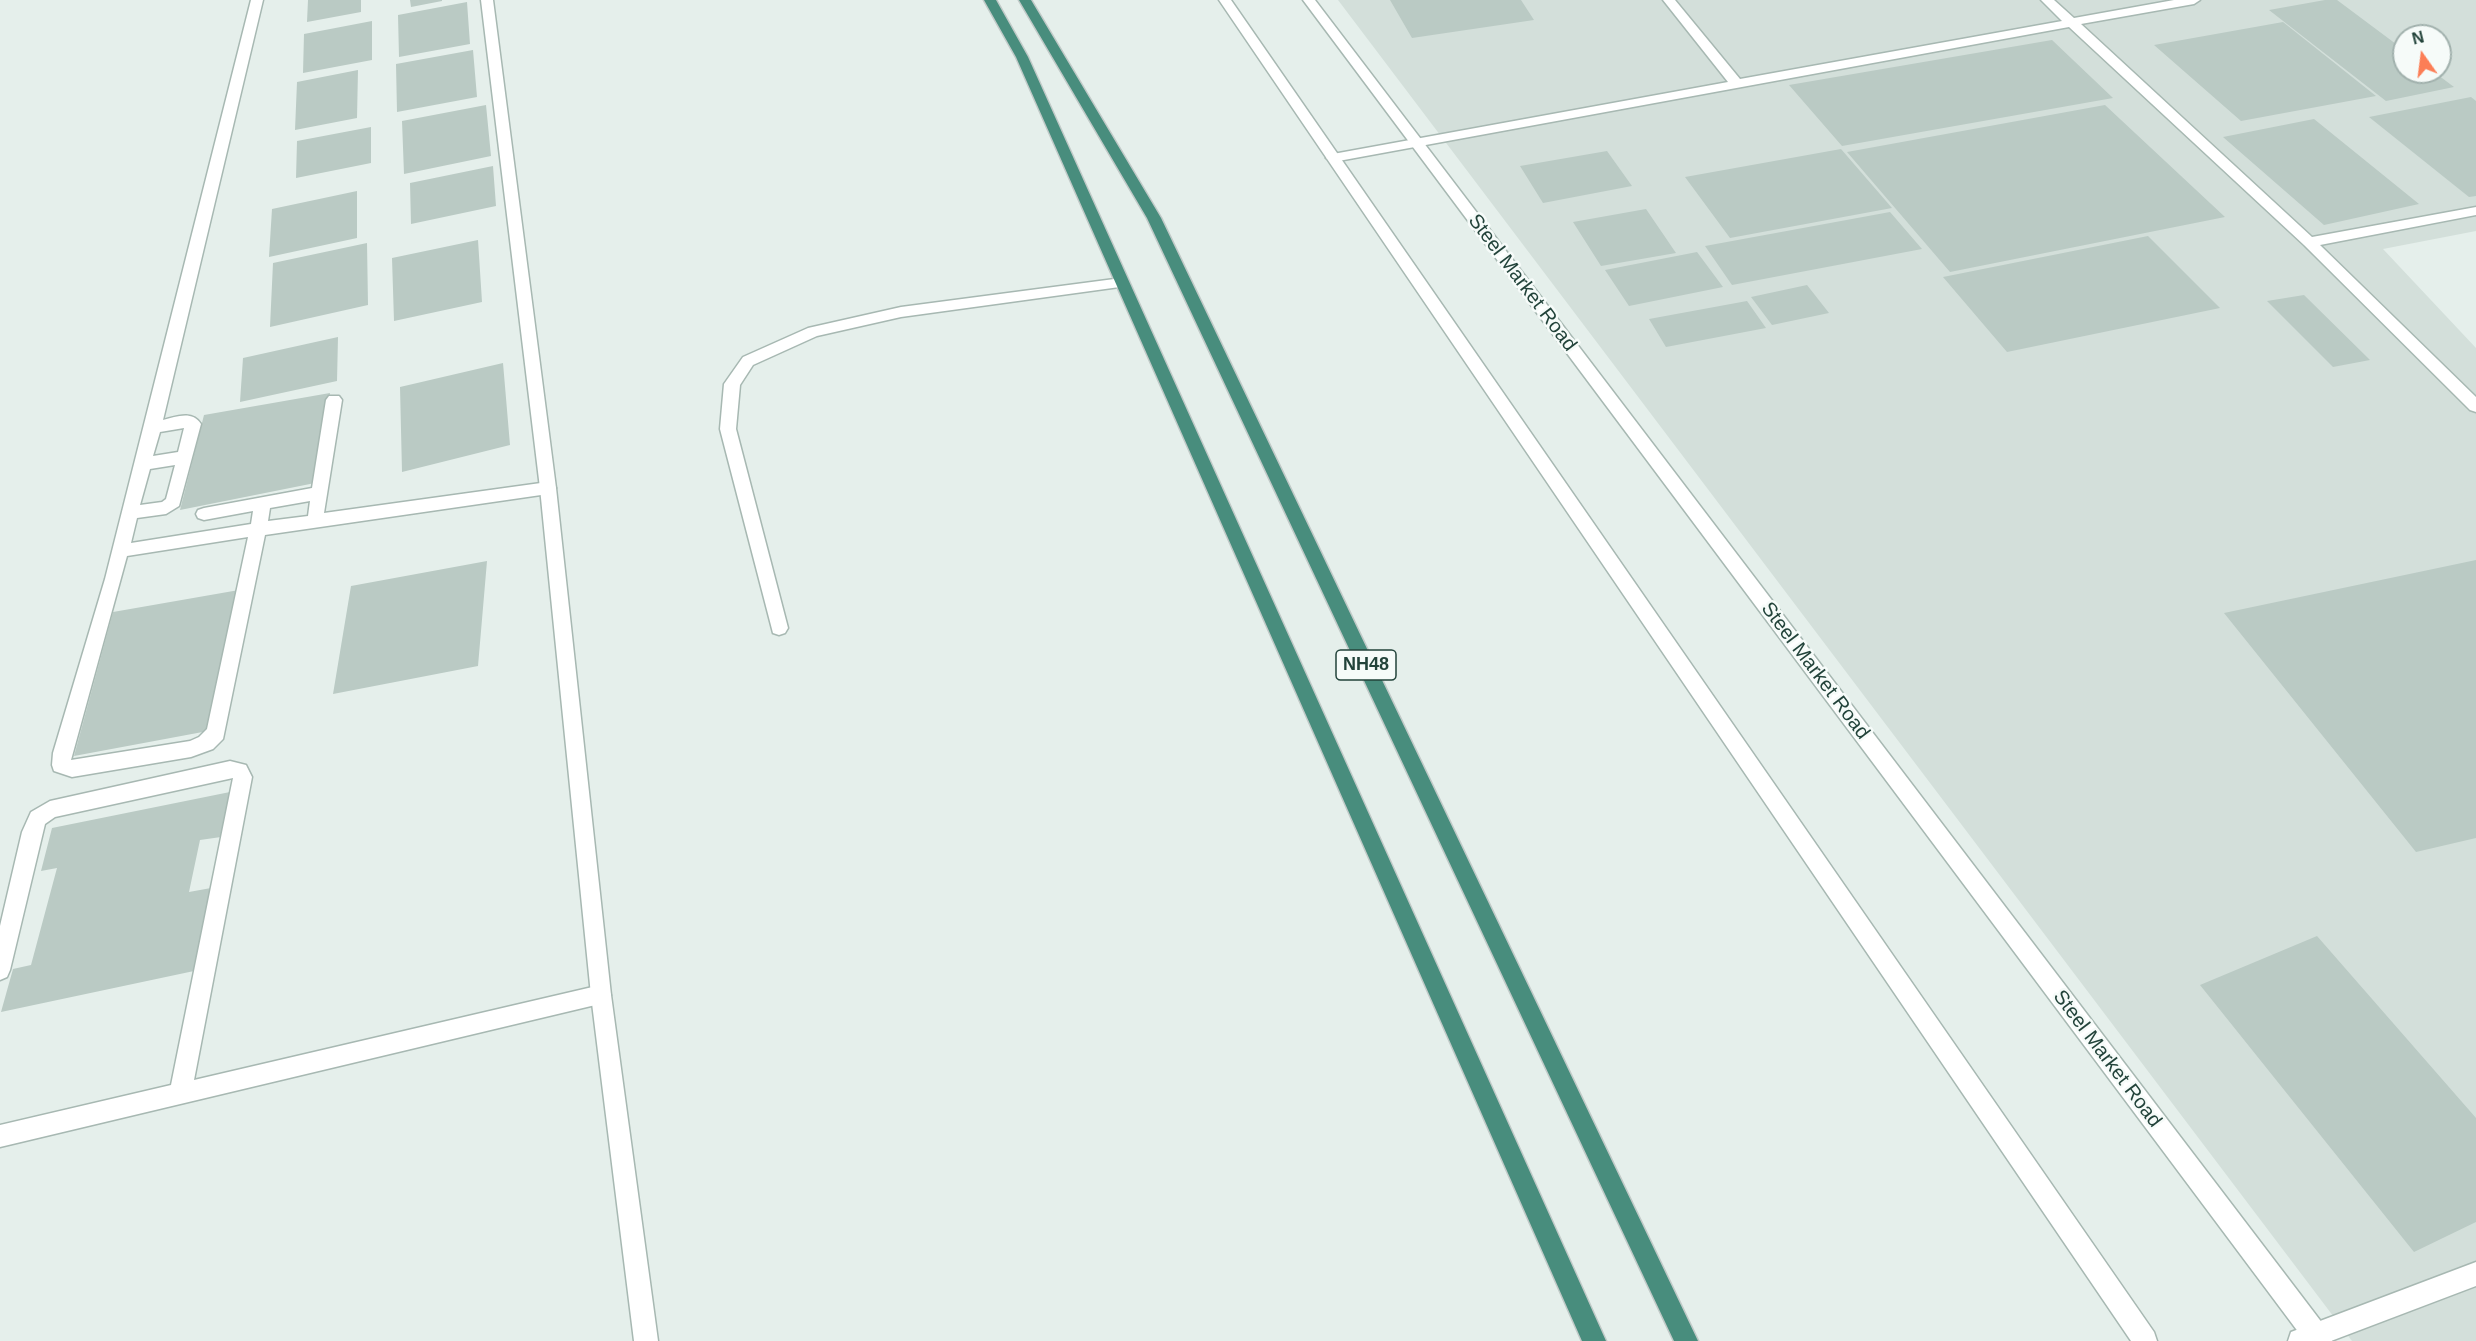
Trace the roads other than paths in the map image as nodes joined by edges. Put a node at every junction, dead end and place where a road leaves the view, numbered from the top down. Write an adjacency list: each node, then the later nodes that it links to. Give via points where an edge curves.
1 (257, 0): 19 (street)
2 (487, 0): 22 (street)
3 (990, 0): 16 (highway, via 1022,57)
4 (1025, 0): 41 (highway, NH48, via 1154,218)
5 (1225, 0): 13 (street)
6 (1309, 0): 12 (street, Steel Market Road)
7 (1669, 0): 11 (street)
8 (2047, 0): 10 (street)
9 (2194, 0): 10 (street)
10 (2073, 22): 11 (street); 15 (street)
11 (1736, 83): 12 (street)
12 (1416, 141): 13 (street); 38 (street, Steel Market Road)
13 (1333, 158): 42 (street)
14 (2476, 211): 15 (street)
15 (2309, 242): 18 (street)
16 (1122, 283): 32 (street, via 901,312 813,332 748,361 732,384 728,429); 40 (highway)
17 (334, 400): 23 (street)
18 (2476, 406)
19 (153, 427): 20 (street, via 189,421 194,424); 21 (street)
20 (184, 457): 21 (street); 26 (street, via 173,502 166,508)
21 (142, 464): 26 (street)
22 (548, 488): 28 (street); 34 (street)
23 (319, 493): 24 (street); 28 (street)
24 (263, 504): 25 (street); 29 (street)
25 (233, 509): 27 (street); 30 (street)
26 (130, 513): 31 (street)
27 (204, 514)
28 (315, 521): 29 (street)
29 (260, 529): 30 (street); 31 (street, via 216,733 206,743 191,748 72,768 61,765 62,753)
30 (227, 535): 31 (street)
31 (120, 551)
32 (779, 628)
33 (0, 970): 35 (street, via 38,818 50,810 230,769 239,771 243,777)
34 (601, 995): 35 (street); 39 (street)
35 (180, 1094): 36 (street)
36 (0, 1136)
37 (2476, 1274): 38 (street)
38 (2312, 1339)
39 (646, 1341)
40 (1594, 1341)
41 (1686, 1341)
42 (2145, 1341)

